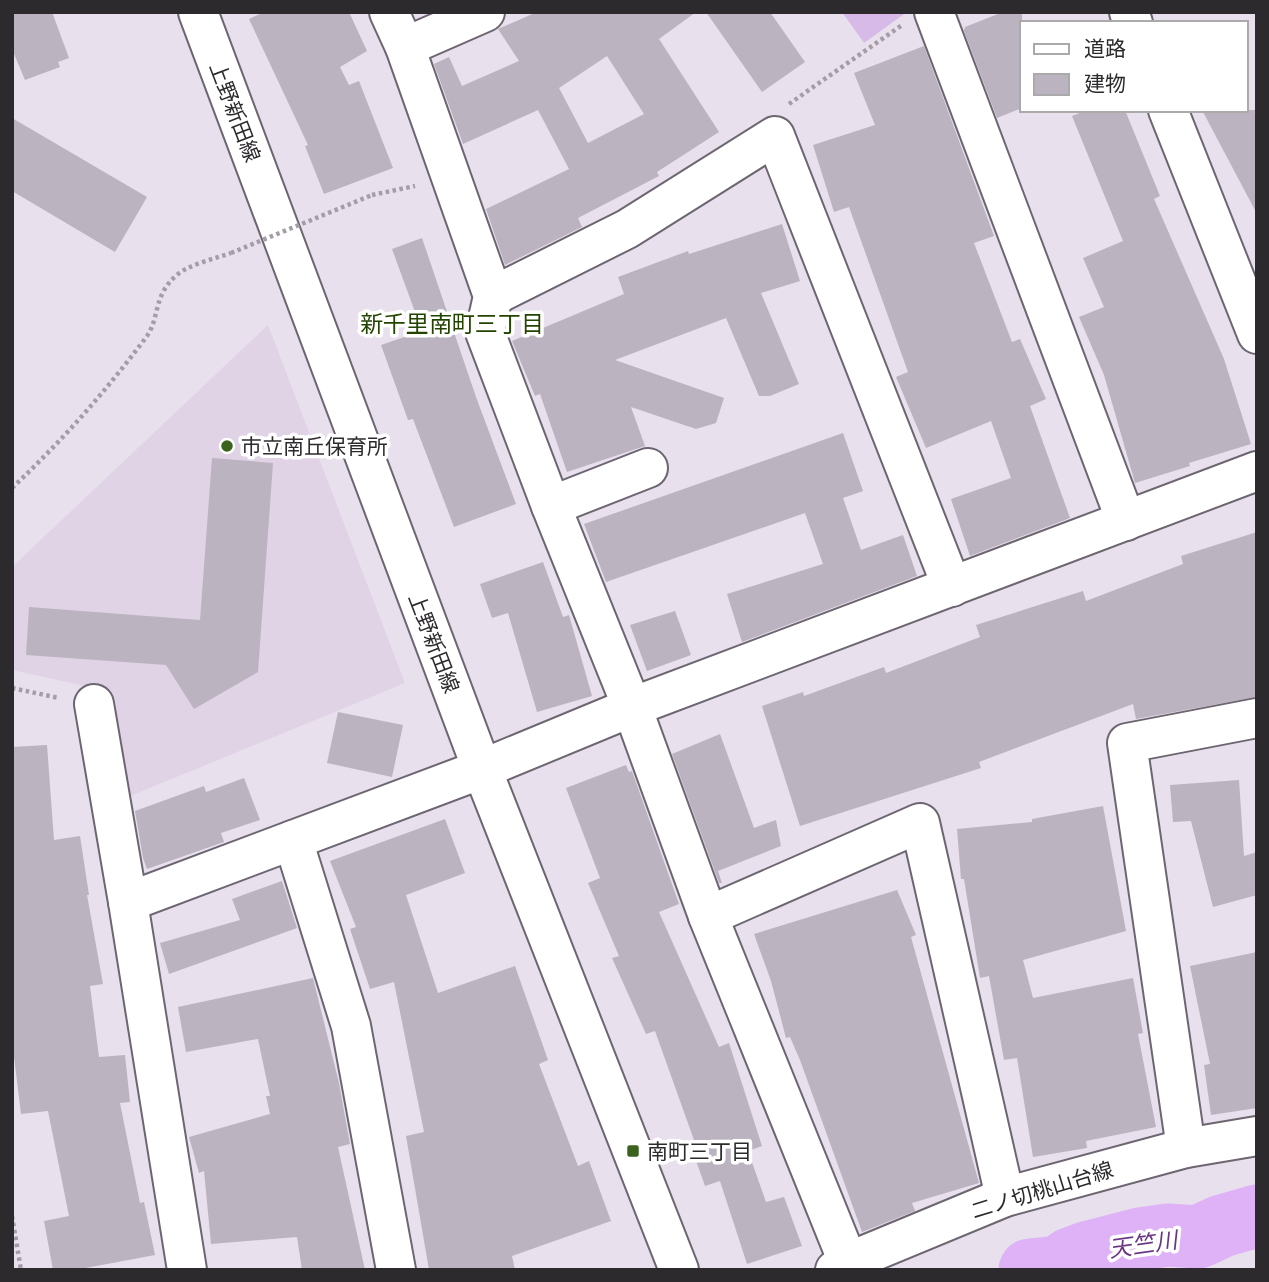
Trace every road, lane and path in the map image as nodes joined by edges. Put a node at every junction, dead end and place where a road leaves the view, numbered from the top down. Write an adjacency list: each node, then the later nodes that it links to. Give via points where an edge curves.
1 (198, 12): 21 (street, 上野新田線)
2 (389, 12): 5 (street)
3 (485, 12): 5 (street)
4 (919, 18): 7 (path, via 785,107); 15 (street)
5 (405, 47): 9 (street)
6 (1169, 112): 10 (street)
7 (775, 136): 9 (street, via 627,229); 16 (street)
8 (372, 195): 13 (path, bridge, via 178,273 160,295 149,333 38,464)
9 (493, 296): 14 (street, via 485,332)
10 (1257, 334)
11 (648, 468): 14 (street)
12 (1257, 471): 15 (street)
13 (12, 488)
14 (551, 506): 19 (street)
15 (1126, 521): 16 (street)
16 (952, 587): 19 (street)
17 (12, 688): 18 (path)
18 (94, 704): 23 (street)
19 (632, 707): 21 (street); 24 (street)
20 (1257, 718): 26 (street, via 1127,743)
21 (482, 769): 22 (street); 33 (street, 上野新田線)
22 (293, 840): 23 (street); 32 (street, via 351,1026)
23 (128, 902): 31 (street)
24 (708, 916): 27 (street, via 920,823); 29 (street)
25 (1257, 1136): 26 (street, 二ノ切桃山台線)
26 (1186, 1148): 27 (street, 二ノ切桃山台線)
27 (1005, 1198): 29 (street, 二ノ切桃山台線)
28 (12, 1216): 30 (path)
29 (842, 1266)
30 (21, 1270)
31 (187, 1270)
32 (396, 1270)
33 (679, 1270)

